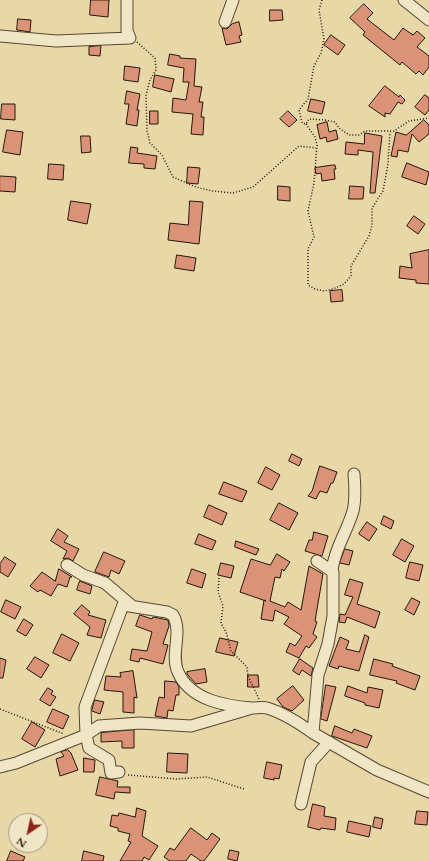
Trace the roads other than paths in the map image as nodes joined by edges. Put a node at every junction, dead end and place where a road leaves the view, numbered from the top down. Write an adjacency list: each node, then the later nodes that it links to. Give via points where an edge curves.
1 (127, 0): 6 (street, via 126,31 130,38 56,41)
2 (233, 0): 5 (street)
3 (404, 0): 4 (street)
4 (429, 20)
5 (225, 22)
6 (0, 36)
7 (354, 474): 10 (street, via 353,510 334,554)
8 (317, 562): 10 (street)
9 (67, 564): 11 (street, via 83,575 105,583)
10 (332, 570): 13 (street, via 332,616 329,638 318,675)
11 (132, 606): 12 (street, via 173,615 177,625 175,657 178,672 191,690 219,703); 14 (street, via 123,605 86,707)
12 (257, 707): 13 (street, via 278,712); 14 (street, via 191,726 140,723 99,726)
13 (313, 733): 15 (street)
14 (86, 735): 16 (street); 17 (street, via 89,748 109,760 111,772)
15 (329, 742): 18 (street, via 377,770); 19 (street, via 311,762)
16 (0, 767)
17 (122, 773)
18 (429, 792)
19 (301, 804)

